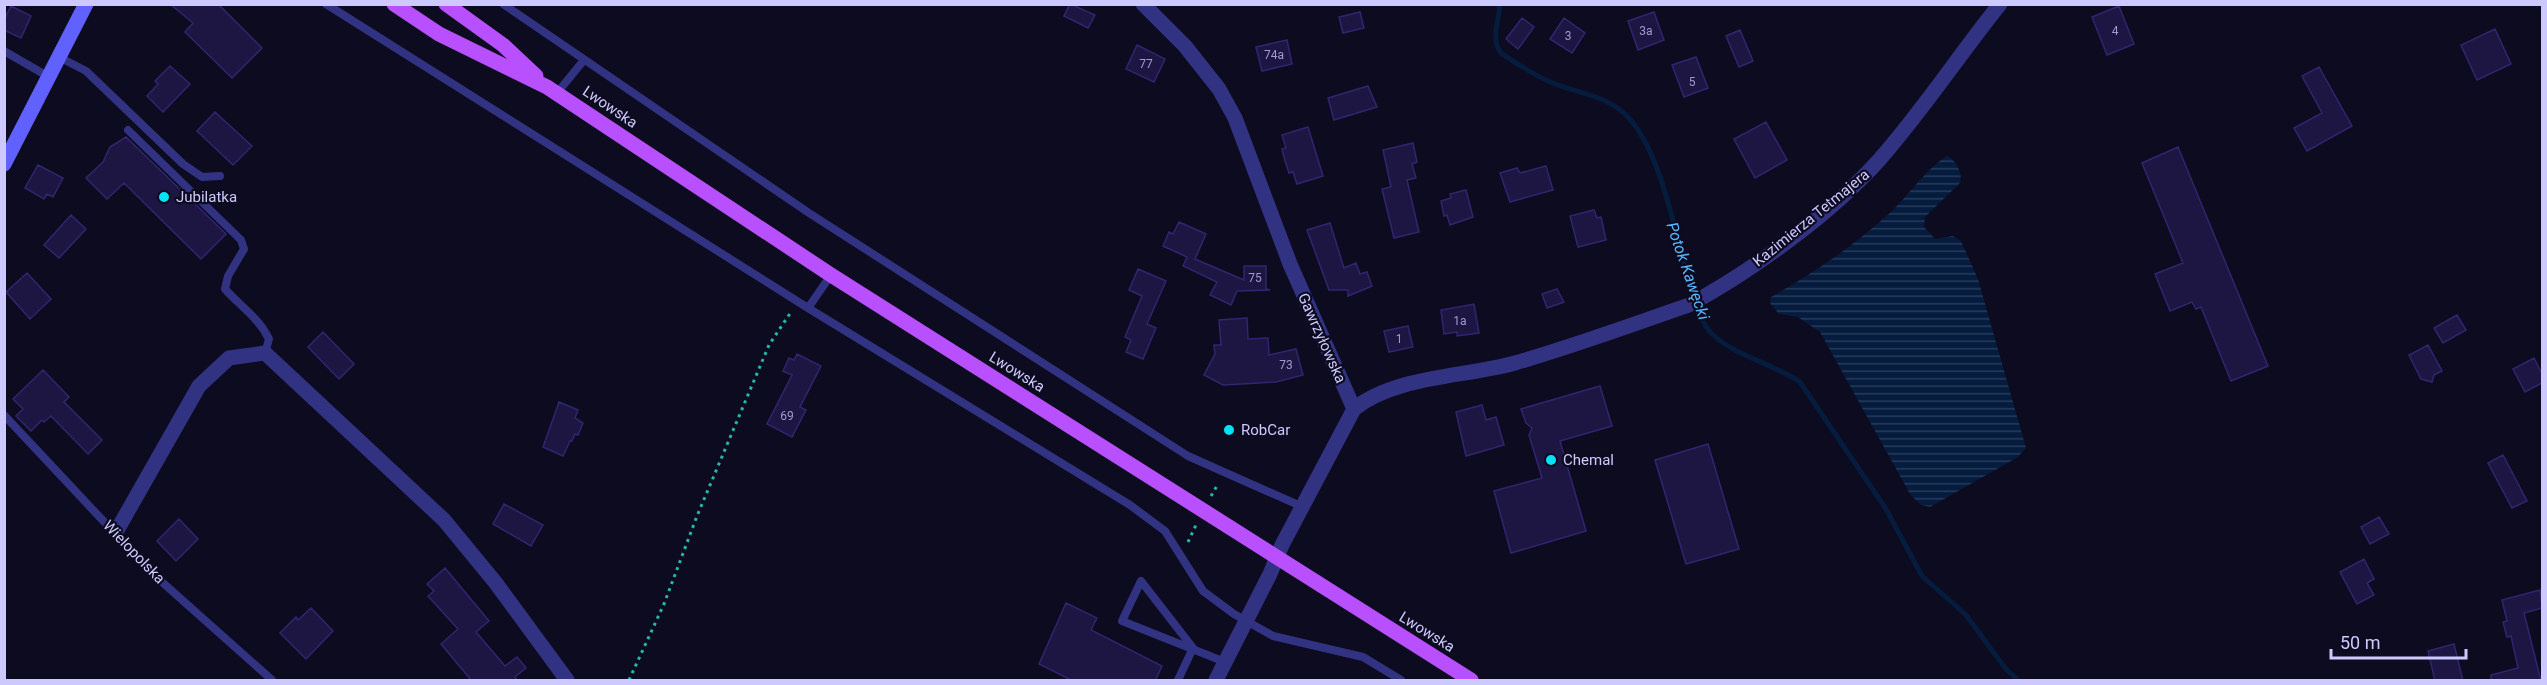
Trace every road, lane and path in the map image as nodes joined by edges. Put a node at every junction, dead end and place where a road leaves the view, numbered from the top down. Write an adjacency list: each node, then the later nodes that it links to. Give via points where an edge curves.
1 (86, 4): 9 (street)
2 (326, 4): 17 (lane)
3 (394, 4): 12 (main road, Lwowska, via 439,34)
4 (446, 4): 12 (main road, Lwowska, via 503,45)
5 (503, 4): 10 (lane)
6 (1143, 4): 20 (street, Gawrzyłowska, via 1185,46 1219,89 1235,118 1290,264)
7 (2000, 4): 20 (street, Kazimierza Tetmajera, via 1878,162 1759,262 1689,305 1515,363 1400,386)
8 (4, 51): 11 (lane)
9 (59, 57): 11 (street); 15 (lane, via 86,70 183,164 202,177)
10 (584, 60): 12 (lane); 22 (lane, via 809,213 1188,456)
11 (49, 77): 14 (street)
12 (552, 90): 16 (main road, Lwowska)
13 (129, 130): 19 (lane, via 241,240 244,249 225,289 261,323 269,339)
14 (4, 165)
15 (220, 176)
16 (831, 275): 18 (lane); 24 (main road, Lwowska)
17 (798, 302): 18 (lane); 30 (path, via 770,345)
18 (808, 308): 25 (lane, via 1150,519 1172,541 1203,591)
19 (265, 353): 23 (street, via 229,358 199,386); 29 (street, via 444,520)
20 (1354, 409): 22 (street)
21 (4, 415): 23 (lane, Wielopolska)
22 (1303, 507): 24 (street)
23 (116, 532): 28 (lane, Wielopolska, via 153,574)
24 (1276, 558): 25 (street); 34 (main road, Lwowska)
25 (1245, 621): 27 (street); 33 (lane, via 1282,639 1362,657)
26 (1193, 648): 26 (lane, via 1122,621 1141,581 1154,598); 27 (lane); 31 (lane)
27 (1225, 662): 32 (street)
28 (272, 681)
29 (567, 681)
30 (629, 681)
31 (1178, 681)
32 (1216, 681)
33 (1401, 681)
34 (1471, 681)

